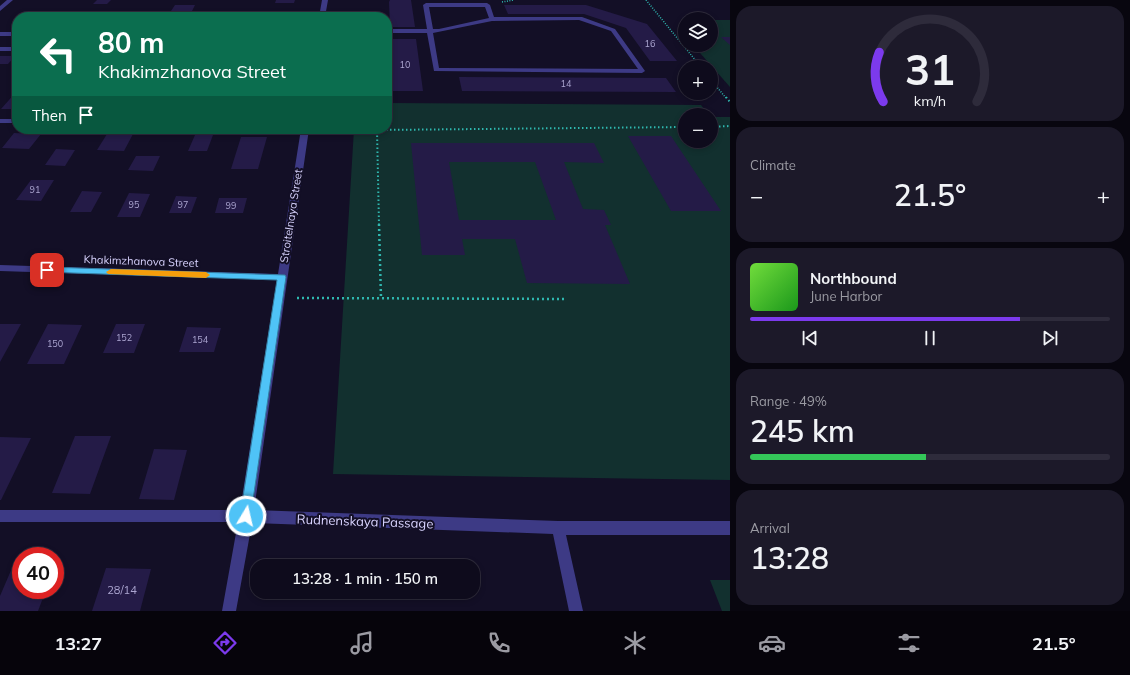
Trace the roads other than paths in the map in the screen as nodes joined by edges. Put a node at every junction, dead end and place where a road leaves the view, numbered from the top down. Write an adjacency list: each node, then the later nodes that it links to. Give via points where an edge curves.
1 (10, 0): 3 (street)
2 (326, 0): 4 (street)
3 (0, 9)
4 (323, 12)
5 (492, 19): 7 (street); 7 (street, via 487,5 426,5); 7 (street, via 580,18 613,30 642,71 436,70)
6 (392, 31): 7 (street)
7 (430, 31)
8 (0, 34): 9 (street)
9 (12, 34)
10 (0, 49): 11 (street)
11 (12, 49)
12 (0, 121): 13 (street)
13 (12, 121)
14 (304, 134): 16 (street, Stroitelnaya Street)
15 (0, 268): 16 (street, Khakimzhanova Street)
16 (282, 277): 18 (street, Stroitelnaya Street)
17 (0, 516): 18 (street, Rudnenskaya Passage)
18 (246, 516): 19 (street, Rudnenskaya Passage); 21 (street, Stroitelnaya Street)
19 (558, 528): 20 (street, Rudnenskaya Passage); 22 (street)
20 (730, 528)
21 (229, 611)
22 (576, 611)

